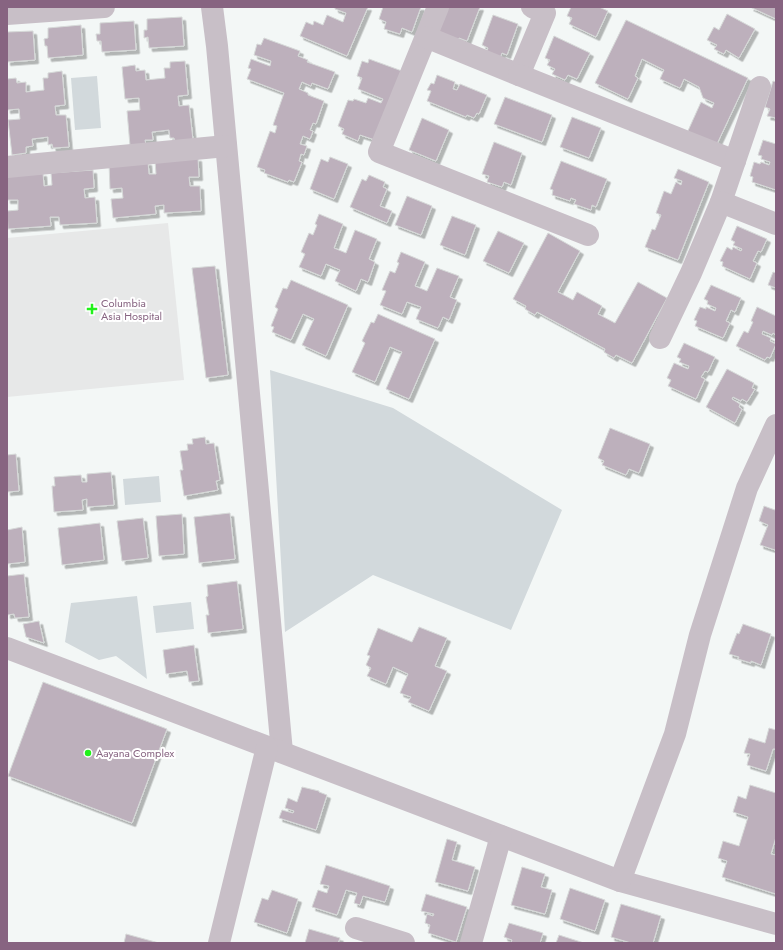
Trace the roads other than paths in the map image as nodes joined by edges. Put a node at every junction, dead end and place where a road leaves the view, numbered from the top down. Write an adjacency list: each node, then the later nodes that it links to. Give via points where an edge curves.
1 (104, 7): 5 (street)
2 (212, 7): 10 (street)
3 (438, 7): 7 (street)
4 (532, 7): 8 (street, via 545,13)
5 (41, 9): 6 (street)
6 (7, 14)
7 (426, 37): 8 (street); 15 (street, via 379,152)
8 (519, 75): 11 (street)
9 (760, 87): 11 (street)
10 (226, 146): 12 (street); 19 (street)
11 (735, 161): 13 (street)
12 (7, 167)
13 (721, 202): 14 (street); 16 (street)
14 (776, 224)
15 (588, 235)
16 (660, 338)
17 (776, 425): 21 (street, via 747,488 700,635 675,734)
18 (7, 648): 19 (street)
19 (274, 750): 20 (street); 24 (street)
20 (501, 836): 21 (street); 26 (street)
21 (620, 881): 22 (street)
22 (776, 924)
23 (356, 928): 25 (street)
24 (219, 943)
25 (404, 943)
26 (471, 943)

